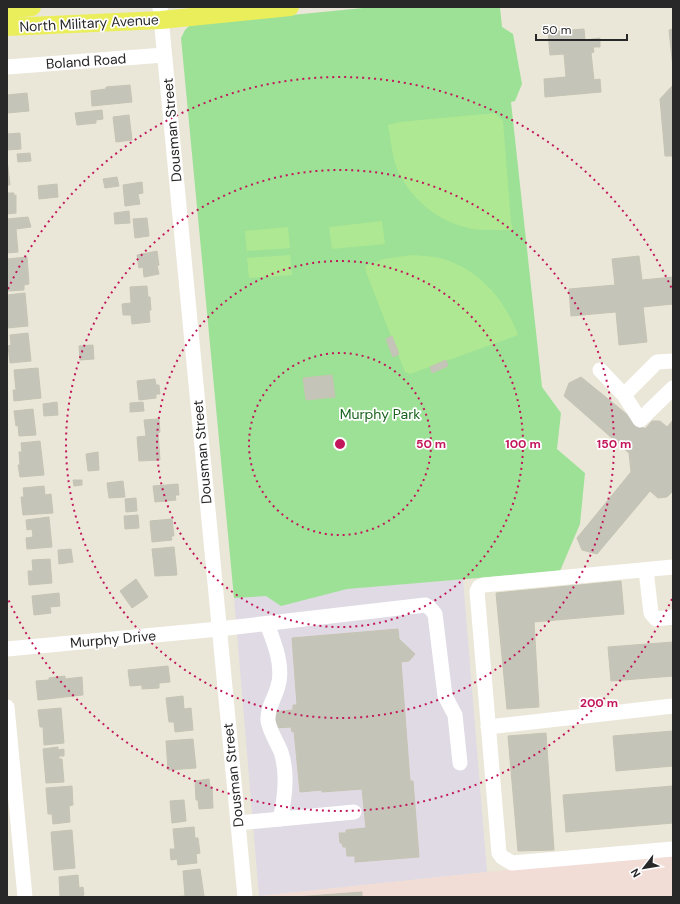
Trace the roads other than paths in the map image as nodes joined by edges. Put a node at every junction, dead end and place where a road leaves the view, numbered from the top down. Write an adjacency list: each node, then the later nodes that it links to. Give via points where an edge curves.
1 (32, 7): 3 (main road, North Military Avenue)
2 (290, 7): 4 (main road, North Military Avenue)
3 (7, 10)
4 (161, 13): 5 (main road, North Military Avenue); 6 (street, Dousman Street)
5 (7, 27)
6 (164, 55): 7 (street, Boland Road); 16 (street, Dousman Street)
7 (7, 67)
8 (673, 361): 11 (street, via 657,362)
9 (600, 370): 11 (street)
10 (673, 388): 11 (street, via 640,420)
11 (624, 395)
12 (673, 567): 13 (street)
13 (646, 570): 14 (street, via 651,613 656,619); 20 (street, via 484,585 479,588 477,600)
14 (673, 617)
15 (267, 624): 16 (street, Murphy Drive); 21 (street, Murphy Drive, via 424,605 430,608 435,614 445,696 455,715); 23 (street, via 276,647 280,676 268,721 283,758 285,789)
16 (219, 629): 17 (street, Murphy Drive); 24 (street, Dousman Street)
17 (7, 649)
18 (7, 706): 26 (street)
19 (673, 706): 20 (street)
20 (488, 727): 25 (street, via 499,852 502,857 512,863)
21 (460, 763)
22 (354, 812): 23 (street)
23 (280, 819): 24 (street)
24 (238, 823): 27 (street, Dousman Street)
25 (673, 849)
26 (25, 897)
27 (245, 897)

